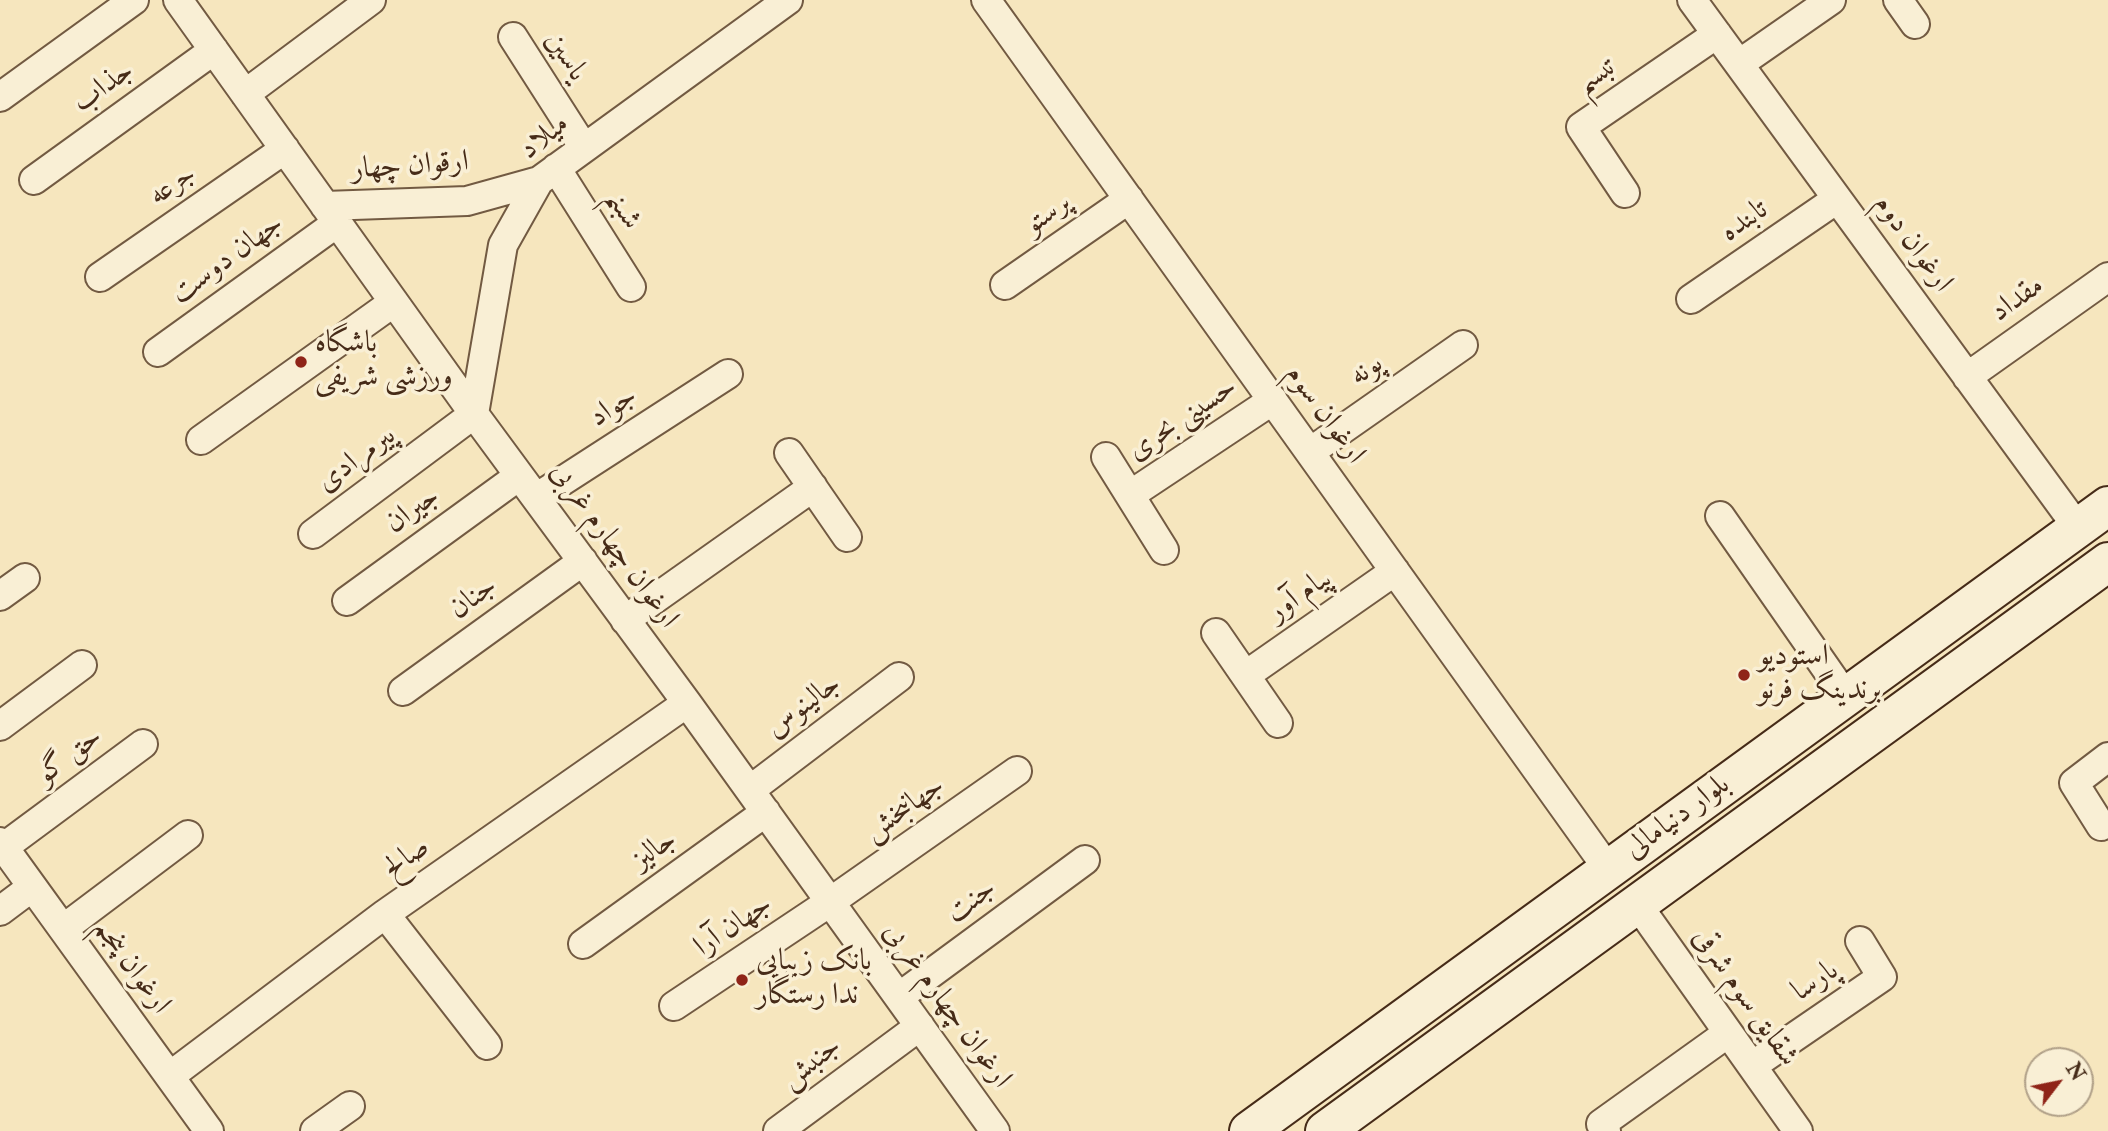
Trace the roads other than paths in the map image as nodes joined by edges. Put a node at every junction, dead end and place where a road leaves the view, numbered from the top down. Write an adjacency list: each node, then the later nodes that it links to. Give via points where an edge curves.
1 (134, 0): 15 (street)
2 (371, 0): 14 (street)
3 (787, 0): 16 (street, میلاد)
4 (986, 0): 21 (street, ارغوان سوم)
5 (1692, 0): 10 (street, ارغوان دوم)
6 (1831, 0): 13 (street)
7 (1898, 0): 9 (street)
8 (184, 2): 12 (street, ارغوان چهارم غربی)
9 (1915, 24)
10 (1717, 34): 13 (street, ارغوان دوم); 20 (street, تبسم, via 1581,127)
11 (513, 37): 16 (street, یاسین)
12 (214, 50): 14 (street, ارغوان چهارم غربی); 19 (street, جذاب)
13 (1739, 64): 22 (street, ارغوان دوم)
14 (245, 93): 17 (street, ارغوان چهارم غربی)
15 (0, 97)
16 (584, 148): 18 (street, میلاد)
17 (285, 149): 23 (street, ارغوان چهارم غربی); 24 (street, جرعه)
18 (548, 175): 23 (street, ارقوان چهار, via 467,201); 27 (street, شبنم); 35 (street, میلاد, via 503,245)
19 (34, 180)
20 (1625, 193)
21 (1129, 199): 26 (street, پرستو); 34 (street, ارغوان سوم)
22 (1837, 199): 28 (street, تابنده); 33 (street, ارغوان دوم)
23 (331, 214): 29 (street, ارغوان چهارم غربی); 31 (street, جهان دوست)
24 (100, 277)
25 (2108, 277): 33 (street, مقداد)
26 (1005, 285)
27 (631, 287)
28 (1691, 299)
29 (394, 302): 35 (street, ارغوان چهارم غربی); 36 (street)
30 (1463, 345): 37 (street, پونه)
31 (158, 352)
32 (728, 374): 43 (street, جواد)
33 (1967, 377): 45 (street, ارغوان دوم)
34 (1273, 400): 37 (street, ارغوان سوم); 42 (street, حسینی بحری)
35 (474, 414): 40 (street, ارغوان چهارم غربی); 46 (street, پیرمرادی)
36 (201, 440)
37 (1310, 452): 51 (street, ارغوان سوم)
38 (789, 453): 41 (street)
39 (1106, 457): 42 (street, حسینی بحری)
40 (519, 475): 43 (street, ارغوان چهارم غربی); 54 (street, جیران)
41 (813, 487): 47 (street); 55 (street)
42 (1130, 495): 48 (street, حسینی بحری)
43 (536, 498): 49 (street, ارغوان چهارم غربی)
44 (1720, 516): 61 (street)
45 (2093, 517): 61 (main road, بلوار دنیامالی)
46 (313, 534)
47 (847, 537)
48 (1164, 550)
49 (583, 561): 55 (street, ارغوان چهارم غربی); 60 (street, جنان)
50 (2106, 568): 76 (main road, بلوار دنیامالی)
51 (1395, 571): 58 (street, پیام آور); 73 (street, ارغوان سوم)
52 (25, 578): 53 (street)
53 (0, 596)
54 (347, 601)
55 (625, 620): 62 (street, ارغوان چهارم غربی)
56 (1216, 633): 58 (street)
57 (82, 665): 64 (street)
58 (1246, 675): 63 (street)
59 (899, 677): 68 (street, جالینوس)
60 (403, 691)
61 (1846, 697): 73 (main road, بلوار دنیامالی)
62 (687, 704): 68 (street, ارغوان چهارم غربی); 78 (street, صالح)
63 (1278, 723)
64 (0, 726)
65 (142, 744): 71 (street, حق گو)
66 (2108, 758): 69 (street, via 2074,783)
67 (1017, 771): 75 (street, جهانبخش)
68 (758, 801): 75 (street, ارغوان چهارم غربی); 81 (street, جالیز)
69 (2101, 826)
70 (188, 835): 79 (street)
71 (2, 844): 74 (street, ارغوان پنجم)
72 (1085, 860): 82 (street, جنت)
73 (1608, 869): 95 (main road, بلوار دنیامالی)
74 (32, 887): 77 (street); 79 (street, ارغوان پنجم)
75 (830, 902): 82 (street, ارغوان چهارم غربی); 83 (street, جهان آرا)
76 (1637, 904): 85 (street, شقایق سوم شرقی); 96 (main road, بلوار دنیامالی)
77 (0, 911)
78 (385, 914): 86 (street); 88 (street, صالح)
79 (63, 929): 88 (street, ارغوان پنجم)
80 (1860, 941): 87 (street, پارسا, via 1882,977)
81 (583, 944)
82 (899, 998): 84 (street, ارغوان چهارم غربی)
83 (674, 1006)
84 (919, 1026): 93 (street, جنبش); 94 (street, ارغوان چهارم غربی)
85 (1728, 1033): 87 (street, شقایق سوم شرقی); 97 (street, via 1601,1124)
86 (487, 1045)
87 (1752, 1066): 90 (street, شقایق سوم شرقی)
88 (170, 1076): 91 (street, ارغوان پنجم)
89 (350, 1106): 92 (street)
90 (1789, 1128)
91 (209, 1131)
92 (315, 1131)
93 (778, 1131)
94 (995, 1131)
95 (1249, 1131)
96 (1325, 1131)
97 (1606, 1131)

